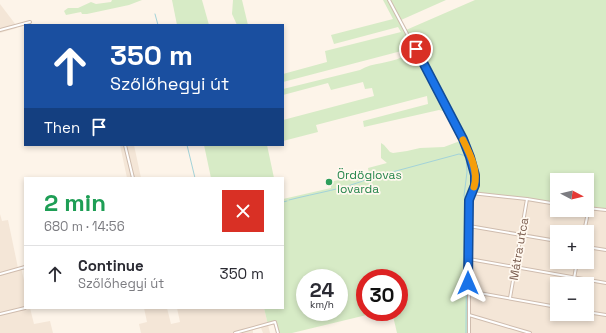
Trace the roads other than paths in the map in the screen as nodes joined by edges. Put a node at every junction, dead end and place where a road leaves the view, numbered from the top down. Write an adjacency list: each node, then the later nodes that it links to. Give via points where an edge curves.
1 (389, 0): 6 (street, via 463,139 475,180)
2 (30, 22): 3 (street)
3 (0, 30)
4 (125, 146): 5 (street)
5 (133, 177)
6 (470, 194): 7 (street); 11 (street)
7 (527, 199): 8 (street); 12 (street, Mátra utca)
8 (550, 203)
9 (594, 209): 10 (street)
10 (606, 210)
11 (469, 226): 12 (street); 16 (street)
12 (522, 234): 13 (street); 18 (street, Mátra utca)
13 (550, 240)
14 (594, 248): 15 (street)
15 (606, 250)
16 (469, 259): 18 (street); 23 (street)
17 (24, 267): 19 (street)
18 (516, 267): 20 (street); 24 (street, Mátra utca)
19 (0, 274)
20 (569, 277)
21 (594, 281): 22 (street)
22 (606, 283)
23 (468, 291): 24 (street); 29 (street)
24 (510, 298): 25 (street)
25 (550, 306)
26 (24, 308): 28 (street)
27 (594, 313): 30 (street)
28 (0, 314)
29 (469, 315): 33 (street); 34 (street)
30 (606, 315)
31 (235, 333): 32 (street, via 275,322)
32 (278, 333)
33 (469, 333)
34 (530, 333)

